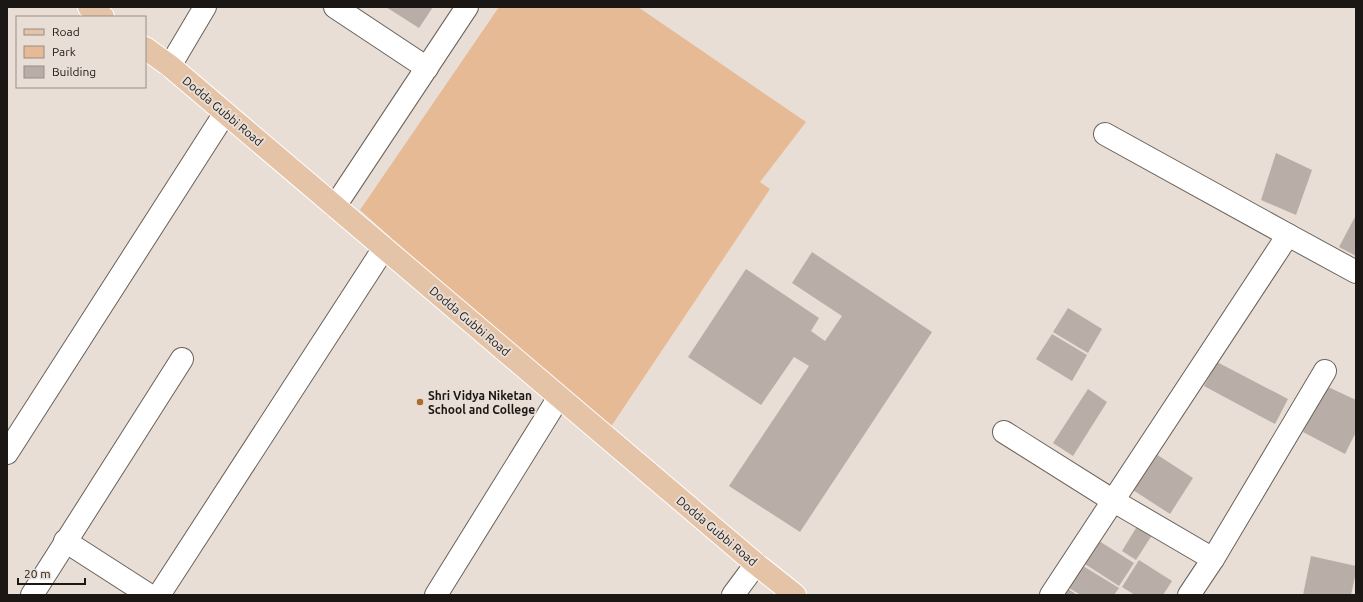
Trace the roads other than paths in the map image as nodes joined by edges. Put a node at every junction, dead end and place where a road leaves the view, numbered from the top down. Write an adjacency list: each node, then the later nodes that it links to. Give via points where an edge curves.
1 (89, 7): 5 (main road)
2 (206, 7): 7 (street)
3 (335, 7): 8 (street)
4 (467, 7): 8 (street)
5 (102, 16)
6 (146, 49): 7 (main road, Dodda Gubbi Road)
7 (170, 66): 9 (main road, Dodda Gubbi Road)
8 (427, 68): 11 (street)
9 (225, 113): 11 (main road, Dodda Gubbi Road); 19 (street)
10 (1105, 134): 12 (street)
11 (335, 206): 13 (main road, Dodda Gubbi Road)
12 (1288, 236): 14 (street); 20 (street)
13 (384, 248): 17 (main road, Dodda Gubbi Road); 26 (street)
14 (1356, 272)
15 (182, 359): 21 (street)
16 (1325, 372): 22 (street)
17 (559, 397): 23 (main road, Dodda Gubbi Road); 27 (street)
18 (1004, 432): 20 (street)
19 (7, 453)
20 (1112, 500): 22 (street); 30 (street)
21 (66, 541): 24 (street); 25 (street)
22 (1213, 559): 31 (street)
23 (756, 564): 28 (street); 29 (main road, Dodda Gubbi Road)
24 (32, 595)
25 (149, 595)
26 (159, 595)
27 (436, 595)
28 (733, 595)
29 (795, 595)
30 (1051, 595)
31 (1189, 595)

